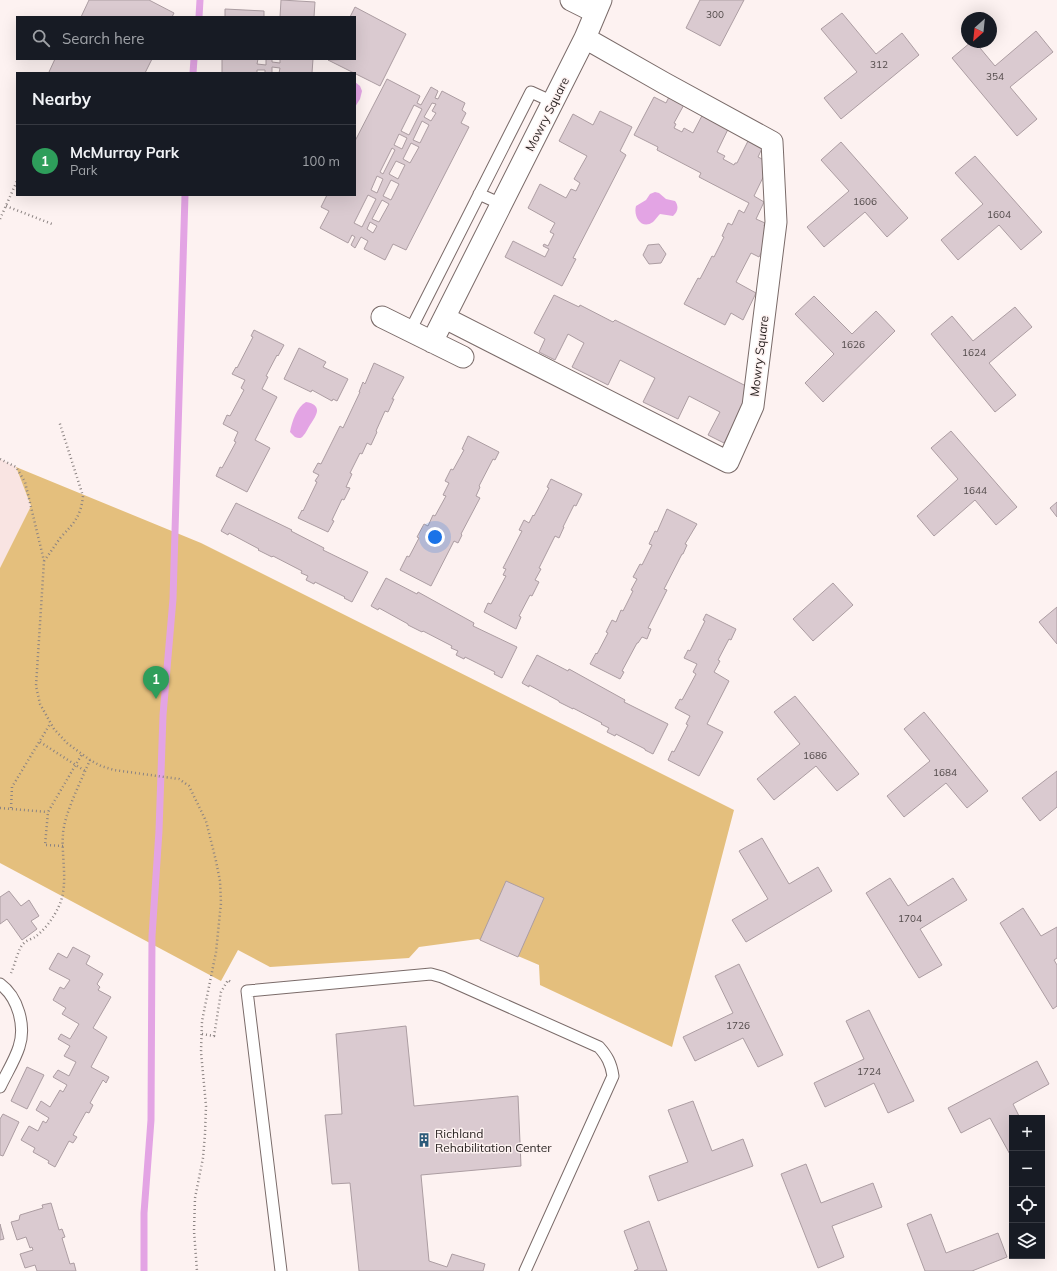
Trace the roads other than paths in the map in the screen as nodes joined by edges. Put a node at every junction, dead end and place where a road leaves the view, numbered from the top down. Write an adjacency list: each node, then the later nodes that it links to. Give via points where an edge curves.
1 (571, 0): 2 (street)
2 (598, 6): 3 (street, Mowry Square)
3 (585, 38): 4 (street, Mowry Square); 8 (street, Mowry Square, via 772,142 776,222 753,406 728,462)
4 (553, 102): 5 (lane, via 531,92); 6 (street, Mowry Square)
5 (479, 194): 6 (lane); 9 (lane)
6 (501, 204): 8 (street, Mowry Square)
7 (382, 317): 9 (street)
8 (444, 318): 10 (street, Mowry Square)
9 (410, 331): 10 (street)
10 (432, 342): 11 (street)
11 (463, 357)
12 (2, 985): 13 (lane, via 19,1010 22,1029 20,1046)
13 (0, 1087)
14 (281, 1271): 15 (lane, via 247,991 431,974 599,1046 611,1064 613,1076)
15 (525, 1271)

